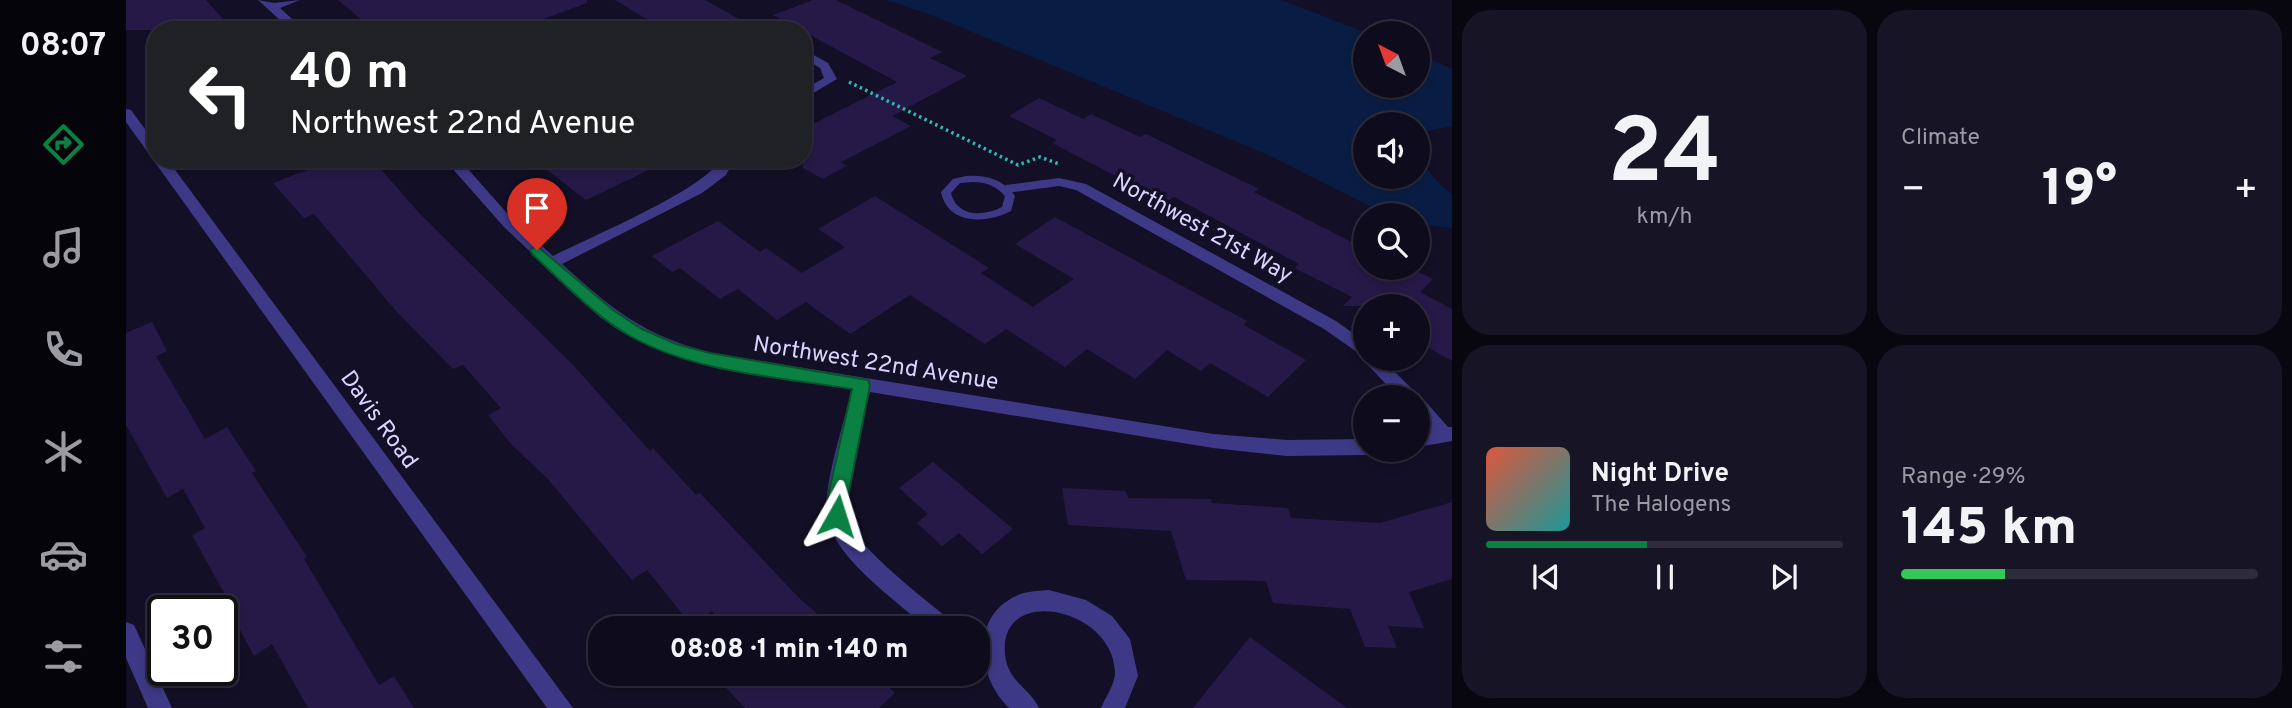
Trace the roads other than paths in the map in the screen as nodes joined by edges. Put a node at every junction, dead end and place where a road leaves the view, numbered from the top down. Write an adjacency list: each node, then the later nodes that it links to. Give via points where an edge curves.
1 (294, 0): 2 (street)
2 (267, 4): 3 (street)
3 (287, 21)
4 (812, 58): 5 (street, via 830,71 831,79)
5 (812, 90)
6 (126, 113): 7 (street)
7 (147, 142)
8 (167, 168): 26 (street, Davis Road)
9 (459, 168): 12 (street, Northwest 22nd Avenue)
10 (723, 168): 12 (street, via 698,190)
11 (1006, 189): 11 (lane, via 988,180 966,179 950,186 946,199 958,211 990,217 1011,203); 13 (street, Northwest 21st Way, via 1059,182 1081,187 1330,325)
12 (551, 263): 15 (street, Northwest 22nd Avenue, via 607,314 671,348)
13 (1353, 343)
14 (1384, 371): 16 (street)
15 (862, 385): 20 (street, Northwest 22nd Avenue, via 1213,441 1287,448); 21 (street, via 837,496 837,516 844,536 858,553)
16 (1397, 385)
17 (1430, 418): 18 (street)
18 (1449, 435): 19 (street)
19 (1430, 438)
20 (1353, 447)
21 (929, 616)
22 (126, 632): 25 (street)
23 (990, 646): 28 (street, via 1009,612 1039,599 1075,604 1107,626 1122,650 1127,677)
24 (990, 660): 27 (street, via 1009,692)
25 (160, 708)
26 (561, 708)
27 (1027, 708)
28 (1114, 708)

